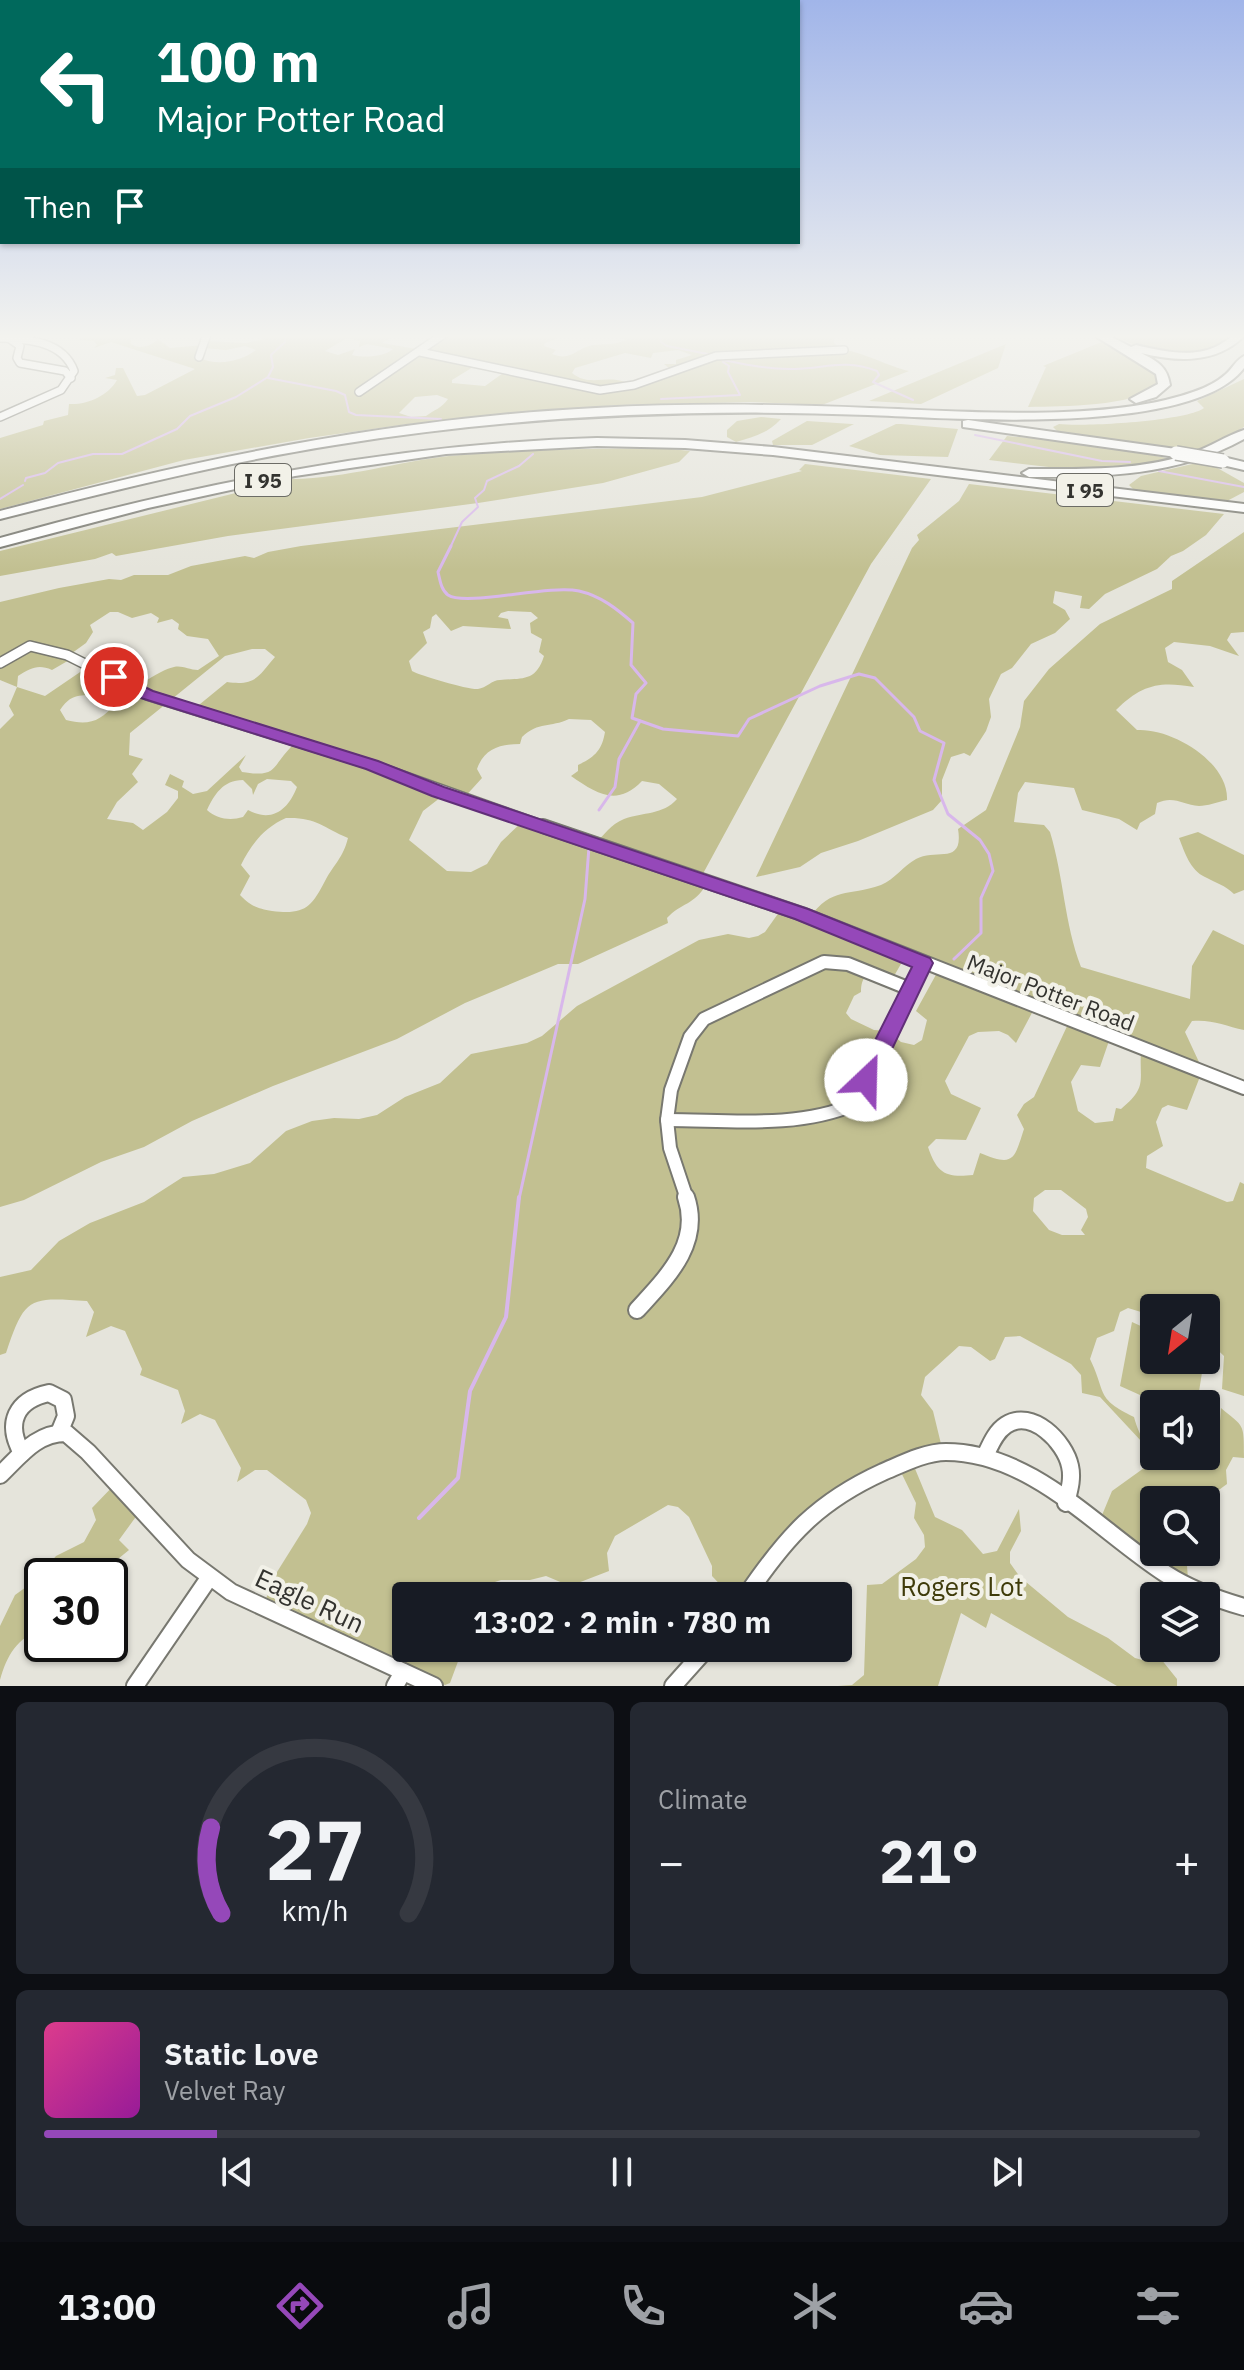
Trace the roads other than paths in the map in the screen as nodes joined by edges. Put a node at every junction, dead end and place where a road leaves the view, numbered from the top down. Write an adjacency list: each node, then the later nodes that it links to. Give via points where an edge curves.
1 (576, 413): 8 (highway)
2 (679, 413): 8 (highway, I 95, bridge)
3 (721, 413): 10 (highway, I 95, bridge, via 854,416 1013,429)
4 (963, 413): 5 (highway)
5 (978, 413): 6 (highway); 7 (highway)
6 (984, 413)
7 (1083, 413)
8 (493, 421): 13 (highway, I 95, via 244,456)
9 (1244, 434): 11 (highway, via 1200,455 1142,467 1038,473)
10 (1244, 466)
11 (925, 470): 12 (highway, I 95); 14 (highway, I 95, via 689,445 497,446 254,482)
12 (1244, 508)
13 (0, 515)
14 (0, 543)
15 (0, 663): 16 (street, Major Potter Road, via 30,646 67,655 147,695 372,765 802,914)
16 (923, 963): 17 (street); 18 (street, Major Potter Road)
17 (910, 989): 19 (street, via 855,1104 846,1110 788,1118); 19 (street, via 848,964 824,962 704,1019 690,1037 671,1090)
18 (1244, 1088)
19 (667, 1120): 20 (street, via 670,1148 691,1210 688,1243 671,1273)
20 (637, 1310)
21 (59, 1433): 22 (street, via 39,1438); 22 (street, via 66,1416 63,1400 49,1393 30,1398 11,1424); 26 (street, Eagle Run, via 88,1452)
22 (22, 1453): 24 (street)
23 (985, 1456): 25 (street); 25 (street, via 1009,1423 1037,1425 1066,1453 1072,1478); 27 (street, via 927,1455 832,1497 788,1535)
24 (0, 1475)
25 (1066, 1503): 28 (street, via 1180,1582)
26 (209, 1578): 30 (street, Eagle Run); 31 (street)
27 (756, 1582)
28 (1244, 1607)
29 (694, 1662): 33 (street)
30 (399, 1679): 32 (street, Eagle Run)
31 (135, 1686)
32 (434, 1686)
33 (673, 1686)

